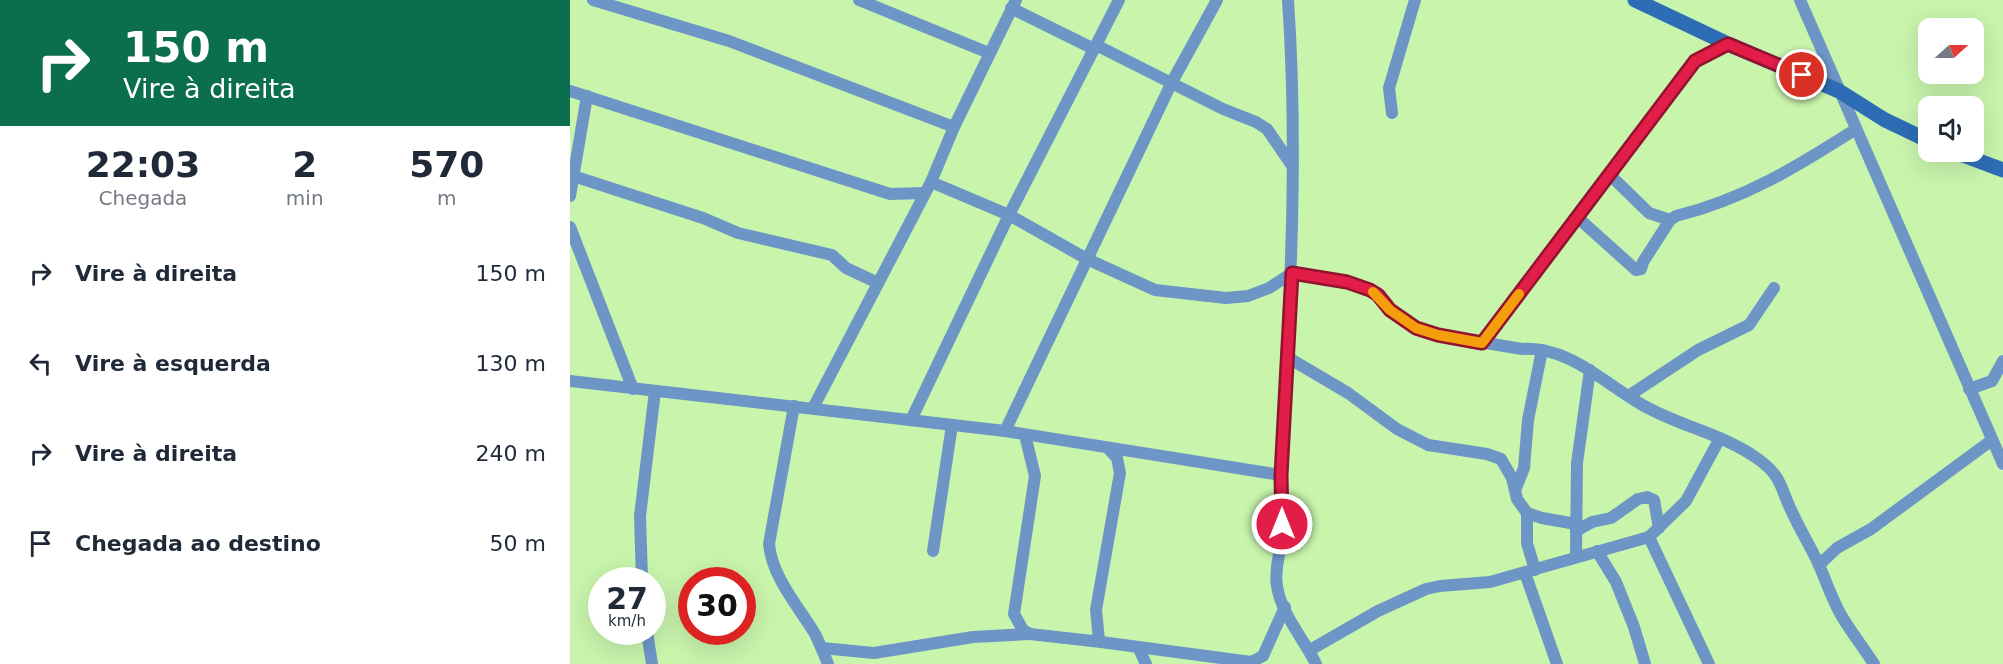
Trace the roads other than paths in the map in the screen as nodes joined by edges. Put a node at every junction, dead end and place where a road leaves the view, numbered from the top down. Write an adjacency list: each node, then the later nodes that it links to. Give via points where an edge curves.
1 (593, 0): 18 (street, via 729,41)
2 (859, 0): 12 (street)
3 (1119, 0): 11 (street)
4 (1217, 0): 13 (street)
5 (1288, 0): 22 (street)
6 (1415, 0): 17 (street, via 1389,88)
7 (1635, 0): 10 (street)
8 (1800, 0): 15 (street)
9 (1013, 4): 11 (street); 12 (street)
10 (1728, 44): 15 (street); 24 (street, via 1695,61)
11 (1095, 47): 13 (street); 29 (street)
12 (990, 53): 18 (street)
13 (1172, 82): 22 (street, via 1267,129); 33 (street)
14 (570, 91): 16 (street)
15 (1839, 91): 19 (street); 20 (street)
16 (587, 96): 25 (street); 27 (street, via 890,194)
17 (1392, 113)
18 (954, 127): 26 (street)
19 (1856, 129): 31 (street, via 1777,178); 45 (street)
20 (1918, 136)
21 (1982, 162): 23 (street)
22 (1294, 168): 34 (street)
23 (2003, 170)
24 (1610, 174): 30 (street); 31 (street, via 1649,213)
25 (572, 176): 28 (street); 35 (street, via 738,233 832,255 846,268)
26 (931, 182): 27 (street); 29 (street)
27 (925, 193): 35 (street)
28 (570, 196)
29 (1009, 215): 33 (street); 50 (street)
30 (1577, 217): 31 (street, via 1636,270 1641,269); 37 (street)
31 (1670, 220)
32 (570, 227): 44 (street)
33 (1087, 259): 34 (street, via 1155,290 1226,298 1248,296); 52 (street)
34 (1292, 273): 37 (street, via 1370,290 1416,328); 39 (street)
35 (878, 283): 49 (street)
36 (1774, 288): 47 (street, via 1749,325 1698,350)
37 (1482, 343): 38 (street)
38 (1542, 350): 41 (street); 59 (street, via 1528,420 1524,468)
39 (1287, 357): 58 (street); 59 (street, via 1428,445 1501,459)
40 (2003, 361): 43 (street)
41 (1590, 370): 47 (street); 61 (street, via 1577,463)
42 (570, 381): 44 (street)
43 (1998, 383): 45 (street)
44 (633, 388): 46 (street)
45 (1970, 389): 55 (street)
46 (655, 391): 48 (street); 68 (street, via 640,516)
47 (1630, 395): 54 (street, via 1662,416)
48 (794, 406): 49 (street); 74 (street, via 770,554)
49 (813, 408): 50 (street)
50 (911, 420): 51 (street)
51 (952, 425): 52 (street); 64 (street)
52 (1005, 431): 53 (street)
53 (1025, 435): 56 (street); 71 (street, via 1035,476 1022,569 1013,603 1014,614)
54 (1720, 438): 62 (street, via 1686,501); 67 (street, via 1760,460 1783,485 1790,508)
55 (1992, 440): 57 (street); 67 (street, via 1871,530 1837,548)
56 (1108, 448): 58 (street); 72 (street, via 1117,458 1120,473 1096,610)
57 (2003, 464)
58 (1281, 475): 70 (street, via 1282,530 1276,568 1277,586)
59 (1516, 488): 60 (street, via 1517,499)
60 (1527, 513): 61 (street); 69 (street)
61 (1576, 527): 62 (street, via 1611,518 1647,497 1654,500); 66 (street)
62 (1659, 528): 63 (street)
63 (1648, 537): 65 (street); 85 (street)
64 (933, 551)
65 (1597, 551): 66 (street); 84 (street, via 1620,590)
66 (1576, 557): 69 (street)
67 (1819, 565): 86 (street, via 1840,614)
68 (642, 567)
69 (1531, 571): 76 (street, via 1490,582 1440,586 1415,593); 83 (street)
70 (1285, 607): 76 (street); 77 (street, via 1258,661)
71 (1030, 634): 72 (street); 74 (street, via 973,637 874,653)
72 (1101, 642): 75 (street)
73 (649, 645): 79 (street)
74 (822, 648): 78 (street)
75 (1139, 649): 77 (street); 80 (street)
76 (1310, 650): 82 (street)
77 (1162, 651): 81 (street)
78 (826, 663)
79 (652, 664)
80 (1146, 664)
81 (1152, 664)
82 (1316, 664)
83 (1557, 664)
84 (1645, 664)
85 (1709, 664)
86 (1874, 664)

